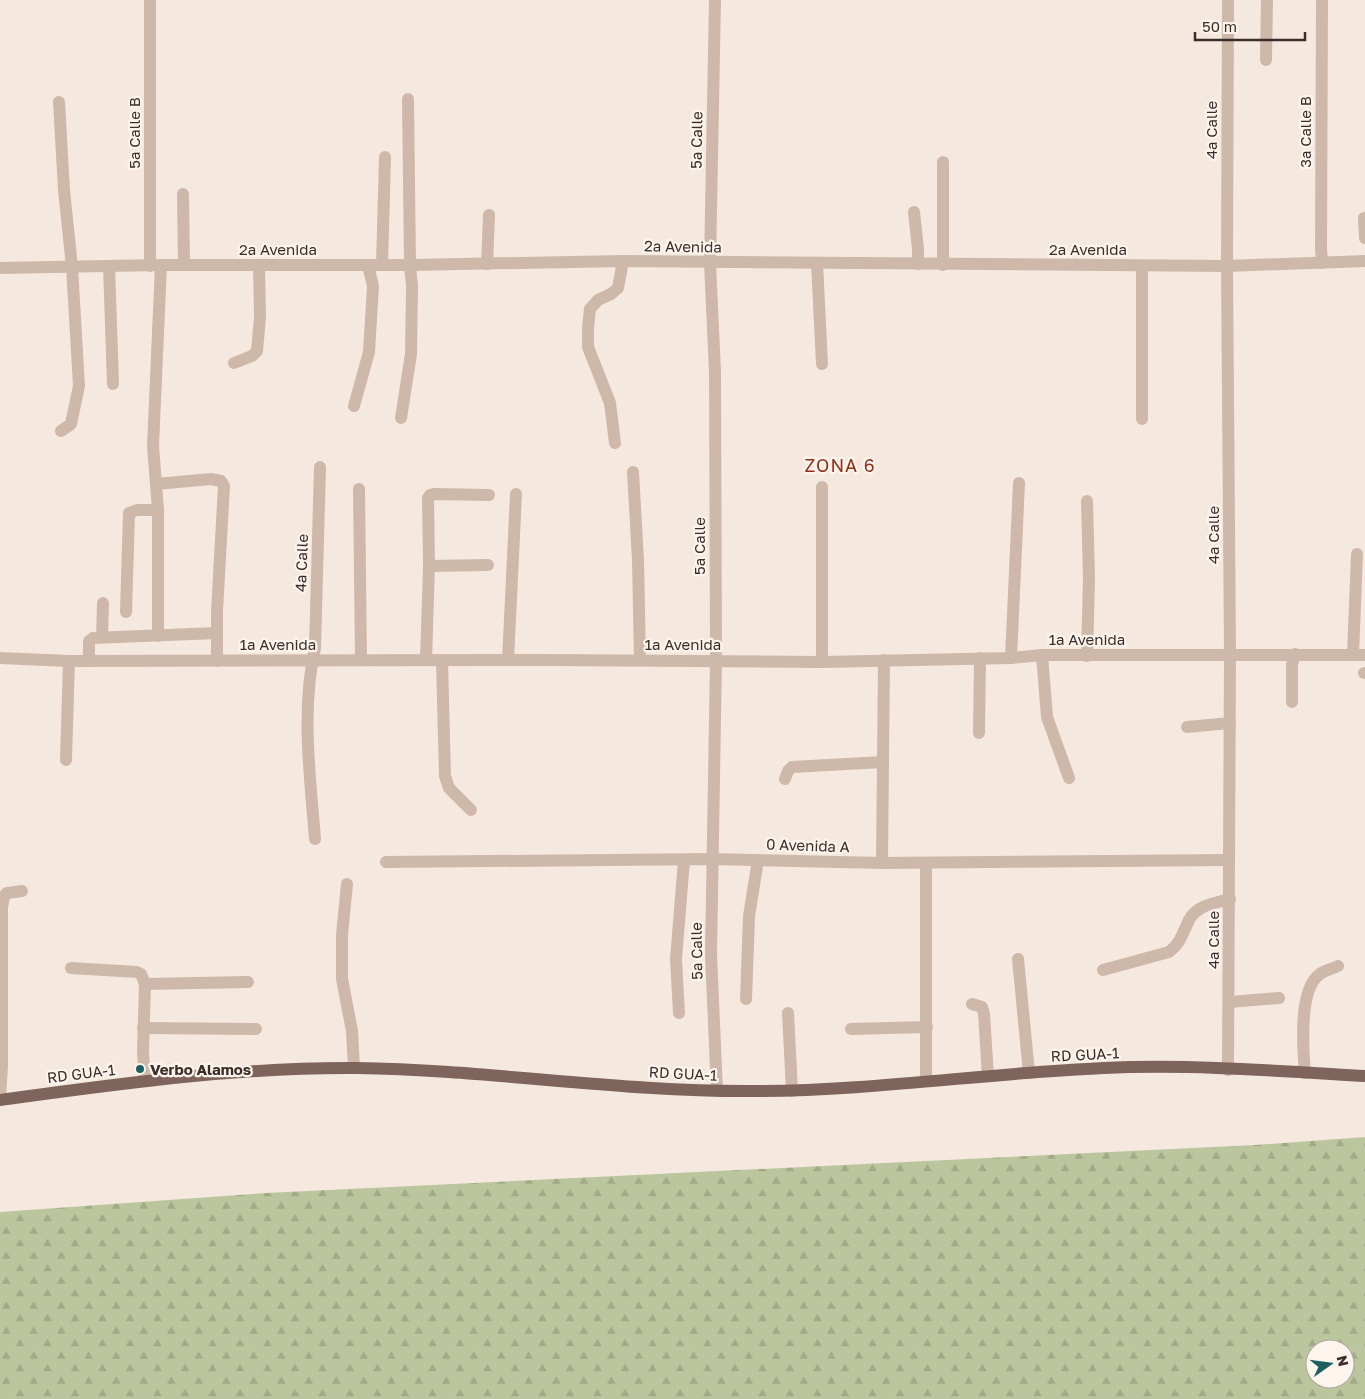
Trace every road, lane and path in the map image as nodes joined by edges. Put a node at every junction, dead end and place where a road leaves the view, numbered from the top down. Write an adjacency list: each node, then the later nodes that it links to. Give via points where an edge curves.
1 (150, 0): 23 (street, 5a Calle B)
2 (715, 0): 18 (street, 5a Calle)
3 (1228, 0): 33 (street, 4a Calle)
4 (1266, 0): 6 (street)
5 (1322, 0): 20 (street, 3a Calle B)
6 (1266, 60)
7 (408, 98): 27 (street)
8 (59, 102): 29 (street)
9 (385, 157): 26 (street)
10 (943, 162): 28 (street)
11 (183, 194): 24 (street)
12 (914, 212): 22 (street)
13 (489, 215): 21 (street)
14 (1364, 218): 15 (street)
15 (1365, 238)
16 (623, 261): 18 (street, 2a Avenida); 21 (street, 2a Avenida); 42 (street, via 618,288 590,309 588,327 588,347 610,403)
17 (1365, 262): 20 (street, 2a Avenida)
18 (710, 263): 19 (street, 2a Avenida); 74 (street, 5a Calle, via 715,372)
19 (817, 263): 22 (street, 2a Avenida); 36 (street)
20 (1322, 263): 33 (street, 2a Avenida)
21 (486, 264): 27 (street, 2a Avenida)
22 (918, 264): 28 (street, 2a Avenida)
23 (156, 265): 24 (street, 2a Avenida); 30 (street, 2a Avenida); 46 (street, 5a Calle B, via 153,446)
24 (184, 265): 25 (street, 2a Avenida)
25 (259, 265): 31 (street, 2a Avenida); 35 (street, via 257,351)
26 (382, 265): 27 (street, 2a Avenida); 31 (street, 2a Avenida)
27 (410, 265): 39 (street, via 411,354)
28 (942, 265): 32 (street, 2a Avenida)
29 (72, 266): 30 (street, 2a Avenida); 34 (street, 2a Avenida); 41 (street, via 79,386 71,424)
30 (109, 266): 37 (street)
31 (368, 266): 38 (street, via 372,286 369,352)
32 (1142, 266): 33 (street, 2a Avenida); 40 (street)
33 (1227, 266): 61 (street, 4a Calle)
34 (0, 268)
35 (234, 363)
36 (822, 364)
37 (112, 384)
38 (354, 406)
39 (401, 418)
40 (1142, 419)
41 (61, 431)
42 (615, 443)
43 (320, 467): 69 (street, 4a Calle, via 315,648)
44 (633, 472): 73 (street)
45 (1019, 483): 68 (street)
46 (156, 484): 52 (street, 5a Calle B); 58 (street, via 211,479 221,481 224,486)
47 (822, 487): 80 (street)
48 (359, 489): 70 (street)
49 (516, 494): 72 (street)
50 (489, 495): 55 (street, via 430,495)
51 (1086, 500): 65 (street)
52 (158, 510): 57 (street, via 129,513); 59 (street, 5a Calle B)
53 (1357, 554): 64 (street)
54 (488, 565): 55 (street)
55 (429, 566): 71 (street)
56 (103, 603): 60 (street)
57 (126, 612)
58 (217, 633): 59 (street); 78 (street)
59 (158, 636): 60 (street)
60 (102, 637): 77 (street, via 89,641)
61 (1230, 654): 62 (street, 1a Avenida); 65 (street, 1a Avenida); 82 (street, 4a Calle)
62 (1295, 654): 64 (street, 1a Avenida); 81 (street)
63 (1042, 655): 65 (street, 1a Avenida); 68 (street, 1a Avenida); 87 (street, via 1047,717)
64 (1359, 655)
65 (1087, 656)
66 (0, 658): 76 (street, 1a Avenida)
67 (980, 658): 68 (street, 1a Avenida); 75 (street, 1a Avenida); 84 (street)
68 (1011, 658)
69 (312, 660): 70 (street, 1a Avenida); 78 (street, 1a Avenida); 90 (street, 4a Calle, via 307,713)
70 (361, 660): 71 (street, 1a Avenida)
71 (426, 660): 79 (street, 1a Avenida)
72 (508, 660): 73 (street, 1a Avenida); 79 (street, 1a Avenida)
73 (640, 660): 74 (street, 1a Avenida)
74 (716, 660): 80 (street, 1a Avenida); 91 (street, 5a Calle)
75 (884, 660): 80 (street, 1a Avenida); 86 (street)
76 (69, 661): 77 (street, 1a Avenida); 85 (street)
77 (89, 661): 78 (street, 1a Avenida)
78 (217, 661)
79 (442, 661): 89 (street, via 445,776 449,788)
80 (822, 662)
81 (1292, 702)
82 (1230, 723): 83 (street); 94 (street, 4a Calle)
83 (1187, 727)
84 (979, 733)
85 (66, 760)
86 (883, 762): 88 (street, via 792,767); 96 (street)
87 (1069, 778)
88 (784, 779)
89 (471, 810)
90 (315, 839)
91 (712, 859): 92 (street, 0 Avenida A); 93 (street, 0 Avenida A); 125 (street, 5a Calle, via 711,955)
92 (684, 860): 95 (street, 0 Avenida A); 111 (street, via 676,959)
93 (758, 860): 96 (street, 0 Avenida A); 108 (street, via 749,916)
94 (1229, 860): 97 (street, 0 Avenida A); 100 (street, 4a Calle)
95 (386, 862)
96 (882, 863): 97 (street, 0 Avenida A)
97 (926, 863): 113 (street)
98 (347, 884): 117 (street, via 342,979 352,1031)
99 (22, 891): 127 (street, via 7,893 2,908)
100 (1230, 899): 104 (street, via 1208,904 1197,911 1190,918 1176,947 1169,952); 109 (street, 4a Calle)
101 (1018, 959): 120 (street)
102 (1338, 966): 119 (street, via 1319,974 1311,983 1306,1002 1303,1046)
103 (70, 968): 106 (street, via 137,972)
104 (1103, 970)
105 (248, 982): 106 (street)
106 (145, 984): 114 (street)
107 (1279, 998): 109 (street)
108 (746, 999)
109 (1229, 1002): 118 (street, 4a Calle)
110 (972, 1004): 121 (street, via 982,1007 984,1014)
111 (679, 1013)
112 (788, 1013): 126 (street)
113 (927, 1027): 116 (street); 124 (street)
114 (142, 1028): 115 (street); 123 (street)
115 (256, 1028)
116 (851, 1029)
117 (354, 1068): 123 (main road, RD GUA-1); 125 (main road, RD GUA-1)
118 (1228, 1070): 119 (main road, RD GUA-1); 120 (main road, RD GUA-1, via 1106,1068)
119 (1305, 1072): 122 (main road, RD GUA-1)
120 (1029, 1073): 121 (main road, RD GUA-1)
121 (988, 1076): 124 (main road, RD GUA-1)
122 (1365, 1076)
123 (145, 1081): 127 (main road, RD GUA-1)
124 (926, 1082): 126 (main road, RD GUA-1)
125 (717, 1091): 126 (main road, RD GUA-1)
126 (792, 1091)
127 (0, 1098)

